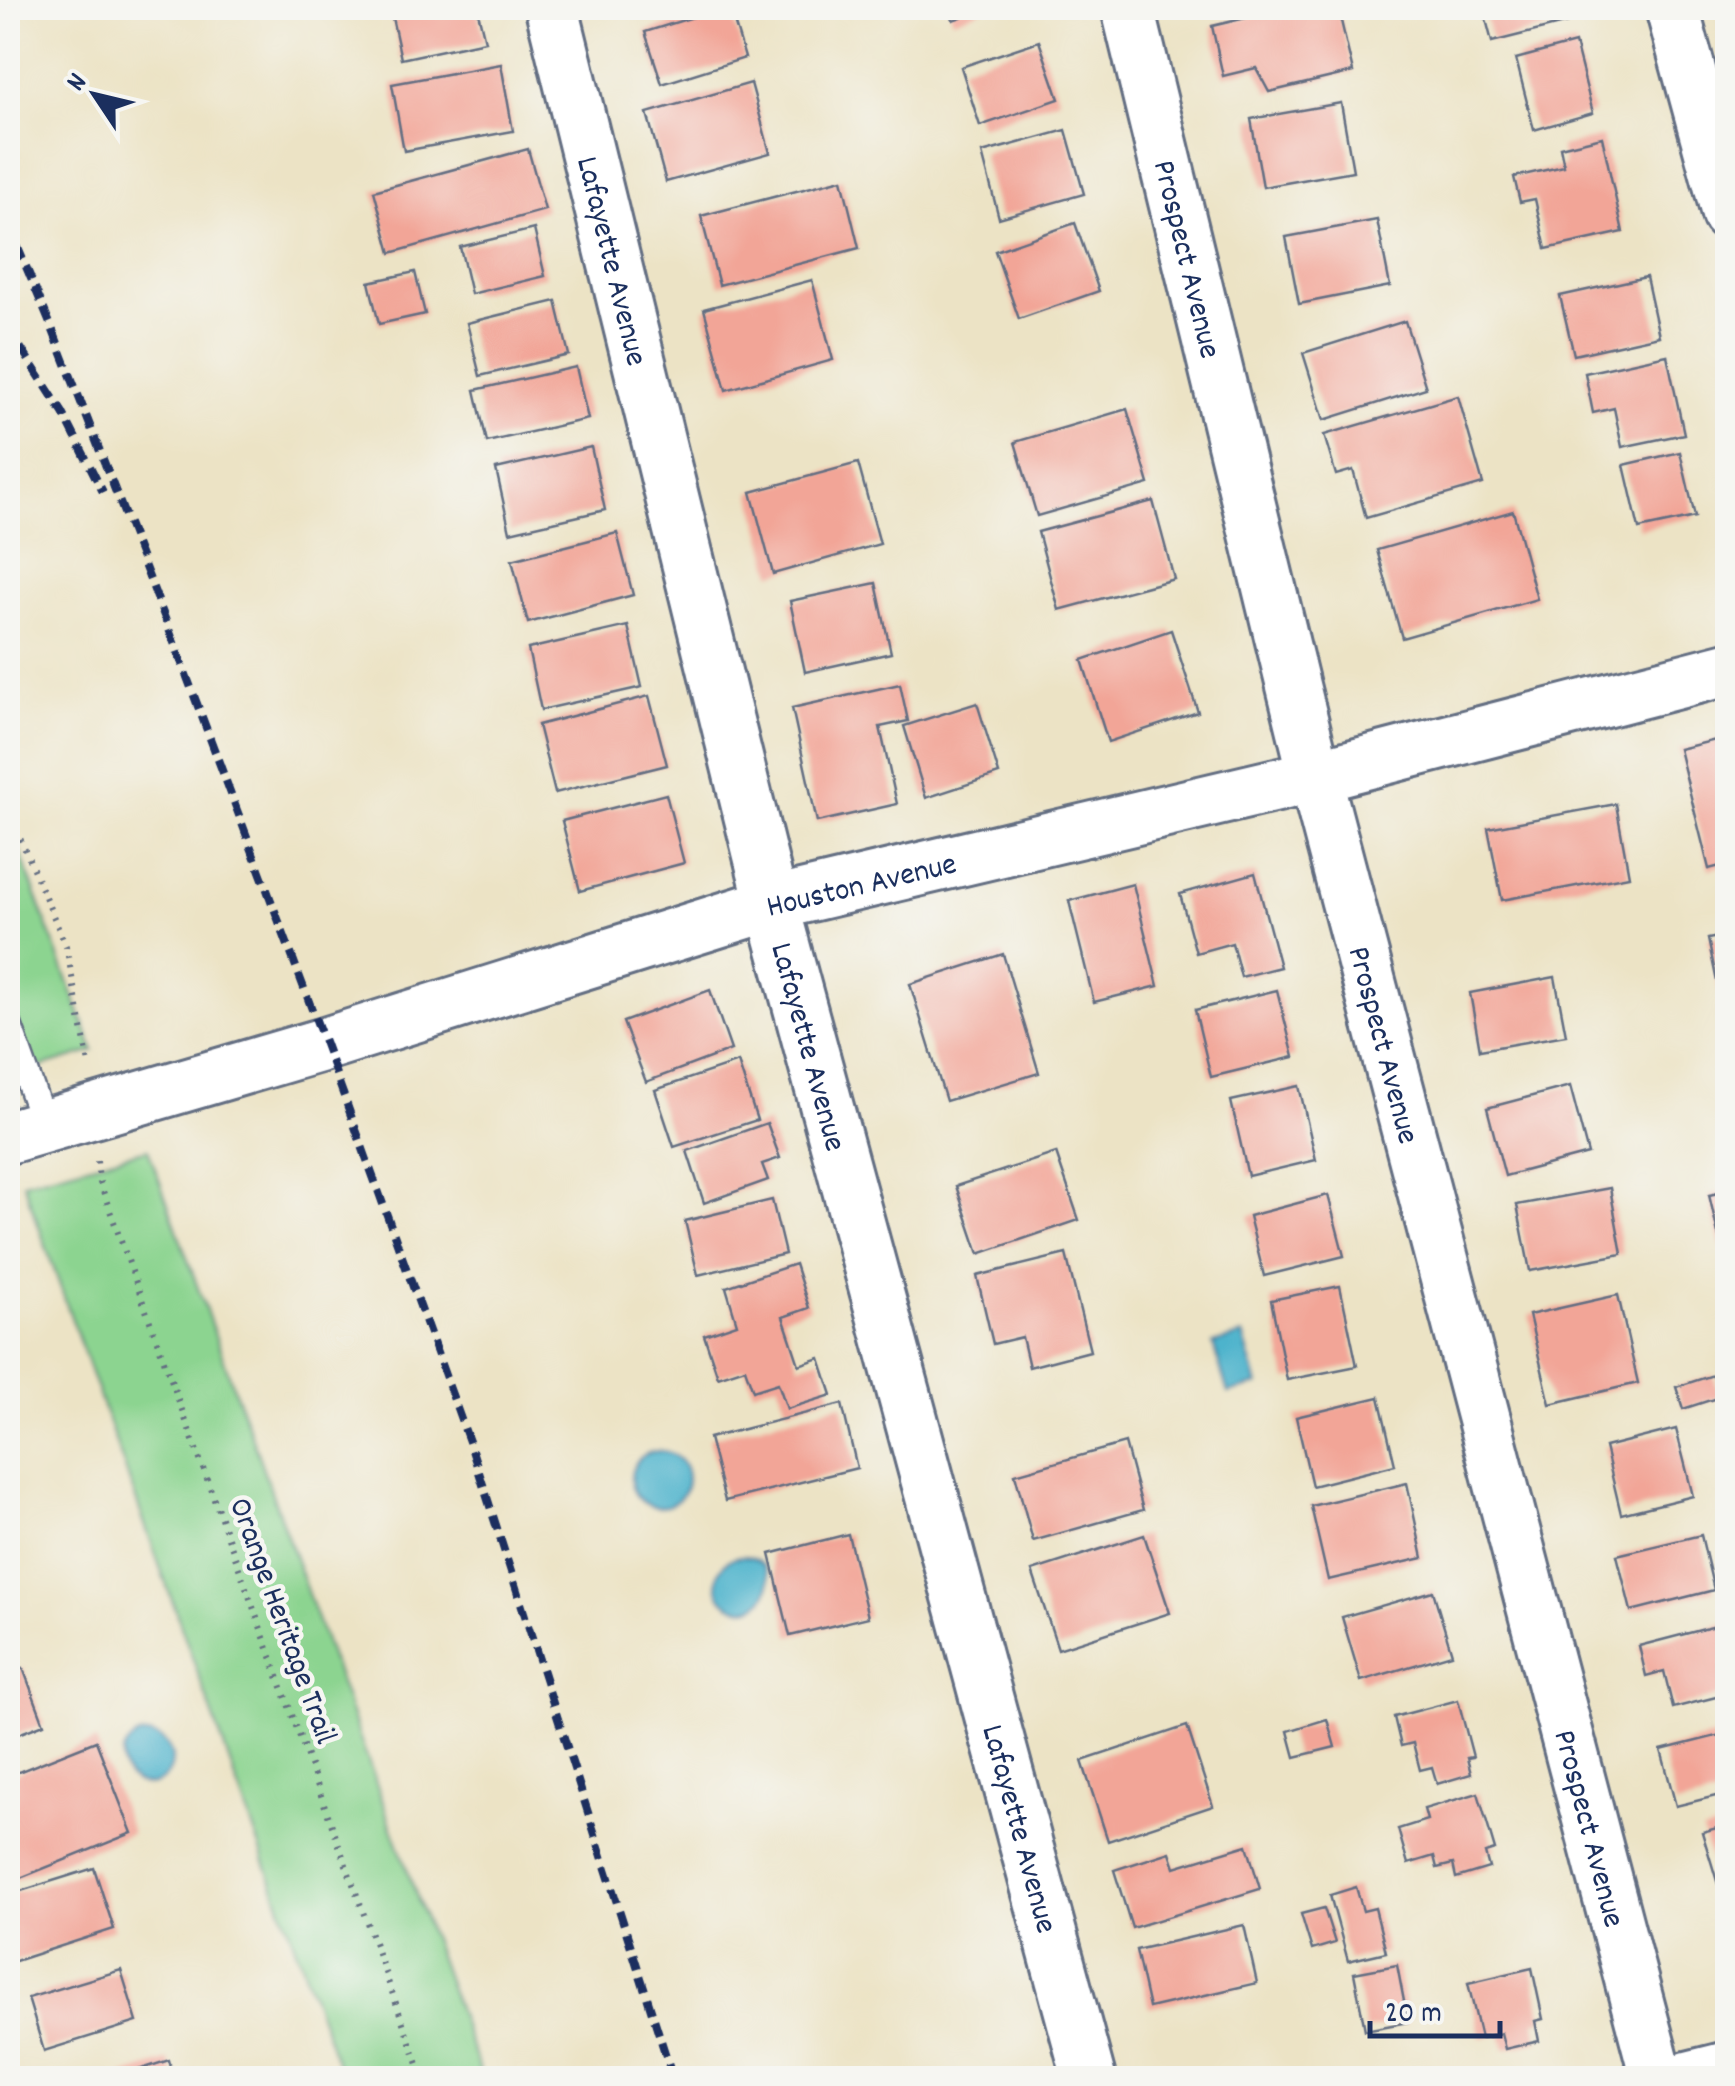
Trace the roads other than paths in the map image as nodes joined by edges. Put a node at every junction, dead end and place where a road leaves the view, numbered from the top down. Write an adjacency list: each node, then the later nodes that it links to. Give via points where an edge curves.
1 (552, 8): 7 (street, Lafayette Avenue)
2 (1128, 8): 6 (street, Prospect Avenue)
3 (1672, 8): 4 (street)
4 (1728, 214)
5 (1728, 669): 6 (street, Houston Avenue)
6 (1315, 776): 7 (street, Houston Avenue); 12 (street, Prospect Avenue)
7 (772, 904): 9 (street, Houston Avenue); 11 (street, Lafayette Avenue)
8 (8, 1023): 9 (lane)
9 (26, 1132)
10 (1728, 2068): 13 (street)
11 (1088, 2078)
12 (1657, 2078)
13 (1688, 2078)

